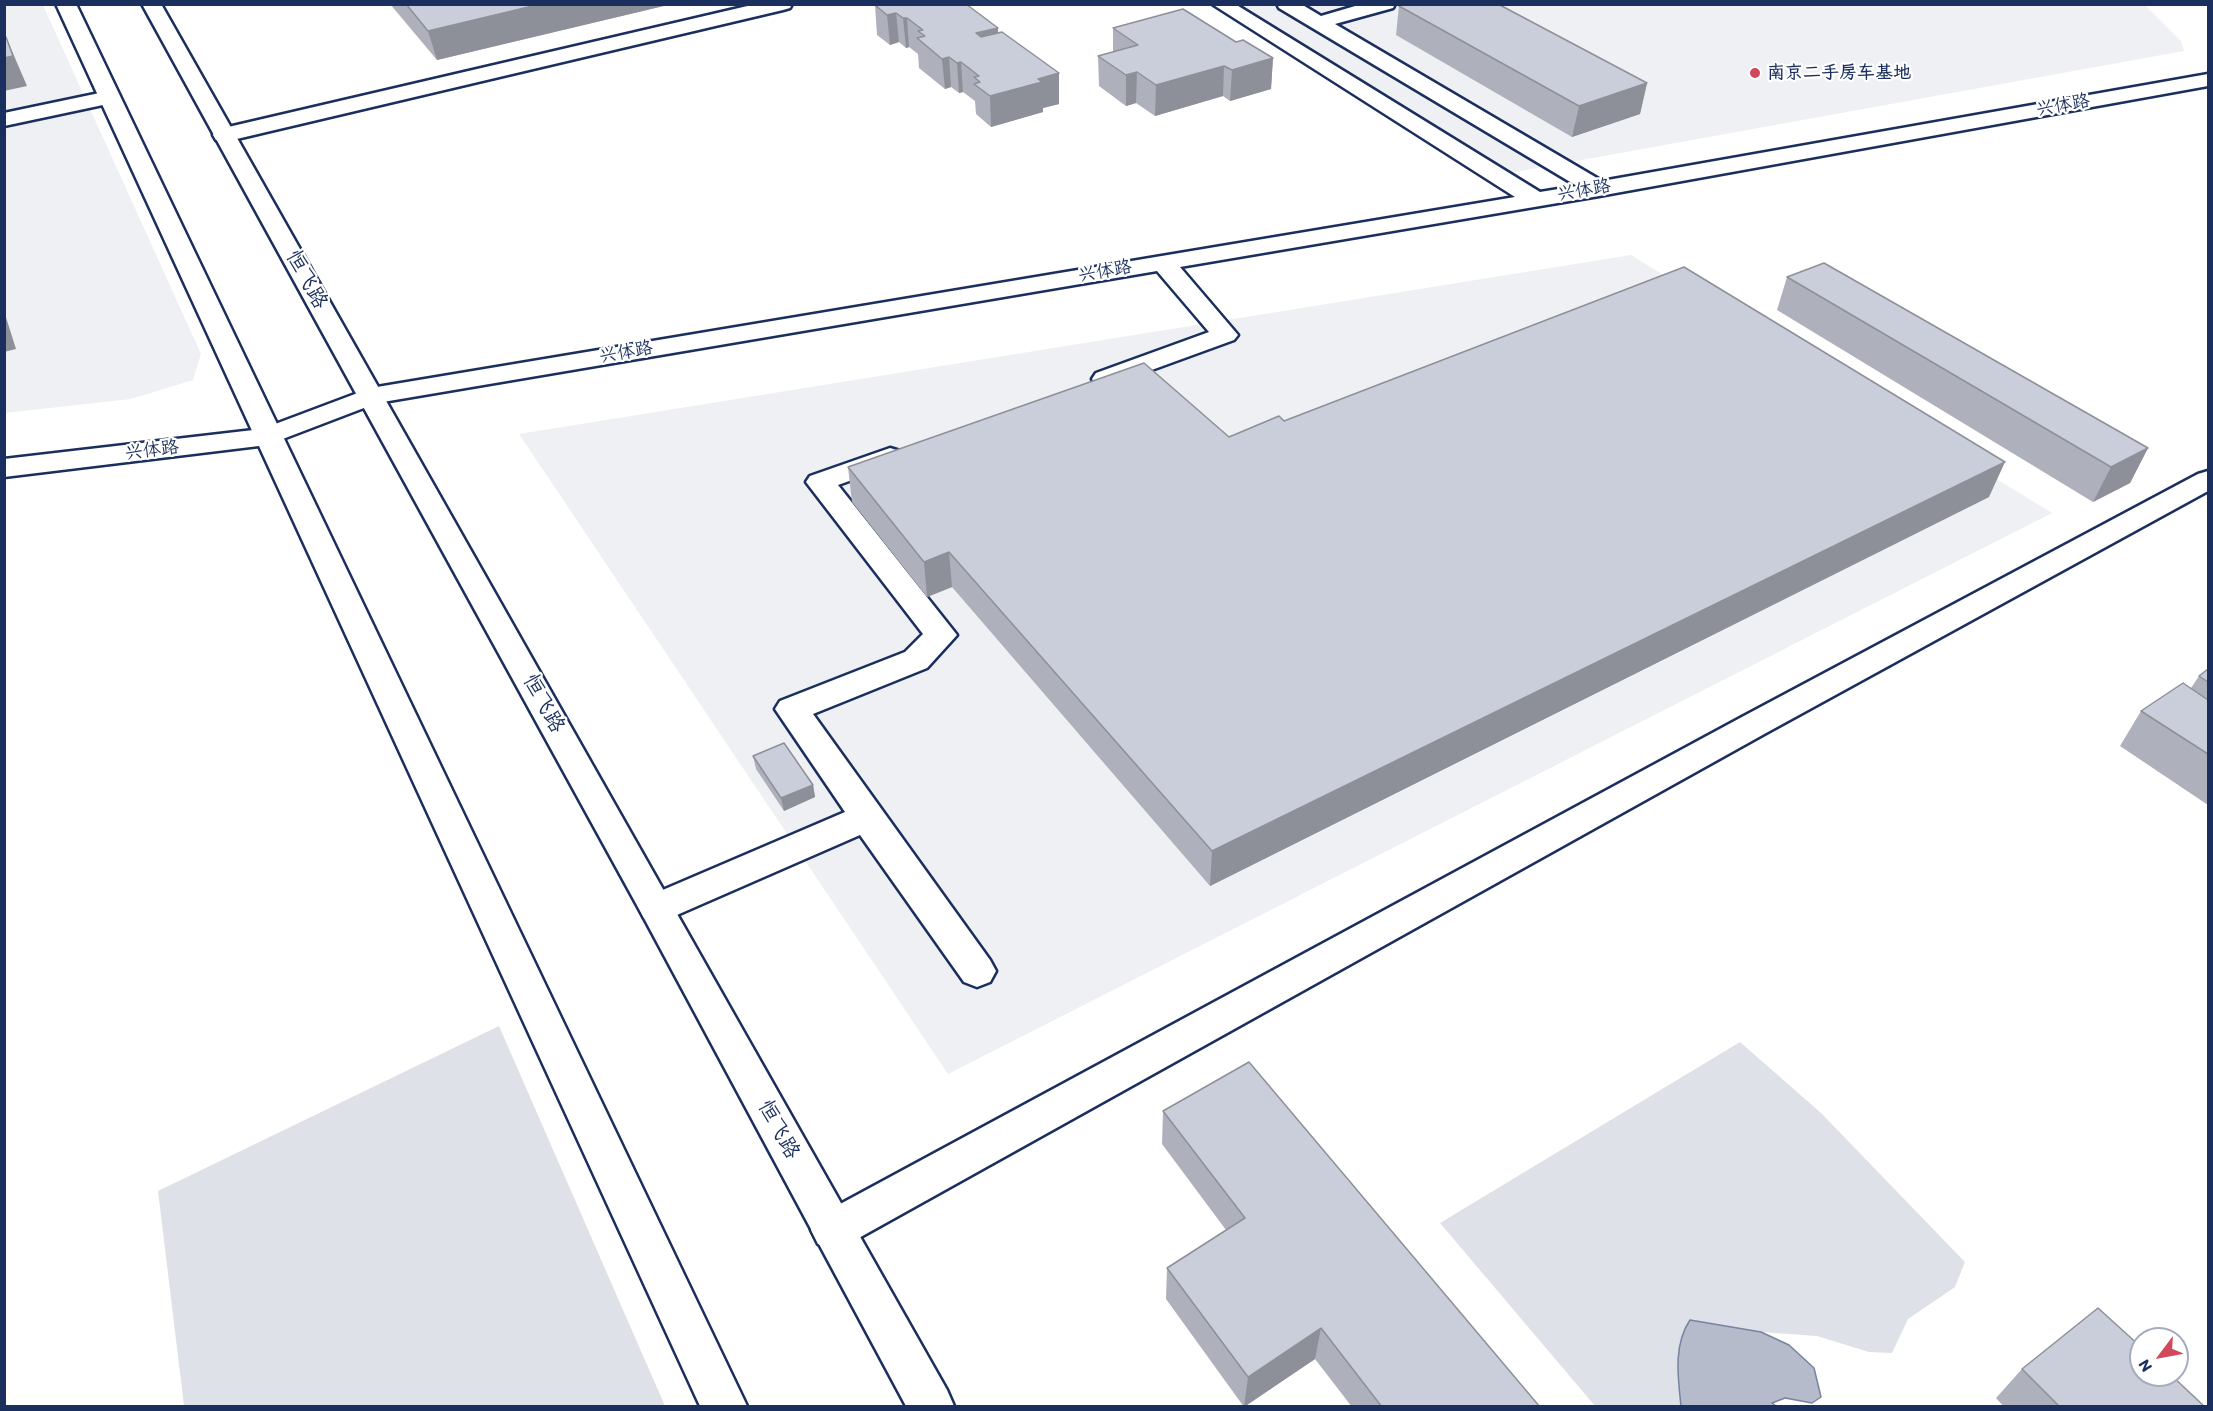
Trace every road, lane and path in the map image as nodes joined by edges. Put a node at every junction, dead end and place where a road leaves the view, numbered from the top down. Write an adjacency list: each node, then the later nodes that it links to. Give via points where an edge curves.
1 (66, 4): 9 (main road)
2 (151, 4): 11 (main road, 恒飞路)
3 (783, 4): 11 (main road)
4 (1221, 4): 13 (main road)
5 (1286, 4): 7 (main road)
6 (1386, 4): 7 (main road)
7 (1318, 23): 12 (main road)
8 (2208, 80): 12 (main road, 兴体路)
9 (109, 97): 10 (main road); 17 (main road)
10 (4, 120)
11 (224, 135): 16 (main road, 恒飞路)
12 (1599, 189): 13 (main road, 兴体路)
13 (1536, 200): 14 (main road, 兴体路)
14 (1163, 262): 15 (main road, via 1225,335); 16 (main road, 兴体路)
15 (1079, 388)
16 (371, 396): 17 (main road, 兴体路); 22 (main road, 恒飞路)
17 (267, 436): 19 (main road, 兴体路); 25 (main road)
18 (910, 450): 21 (main road, via 819,482 941,634 916,660 792,709)
19 (4, 468)
20 (2208, 480): 24 (main road)
21 (867, 817): 22 (main road); 23 (main road)
22 (657, 908): 24 (main road, 恒飞路)
23 (977, 970)
24 (833, 1230): 26 (main road, 恒飞路)
25 (724, 1407)
26 (931, 1407)

